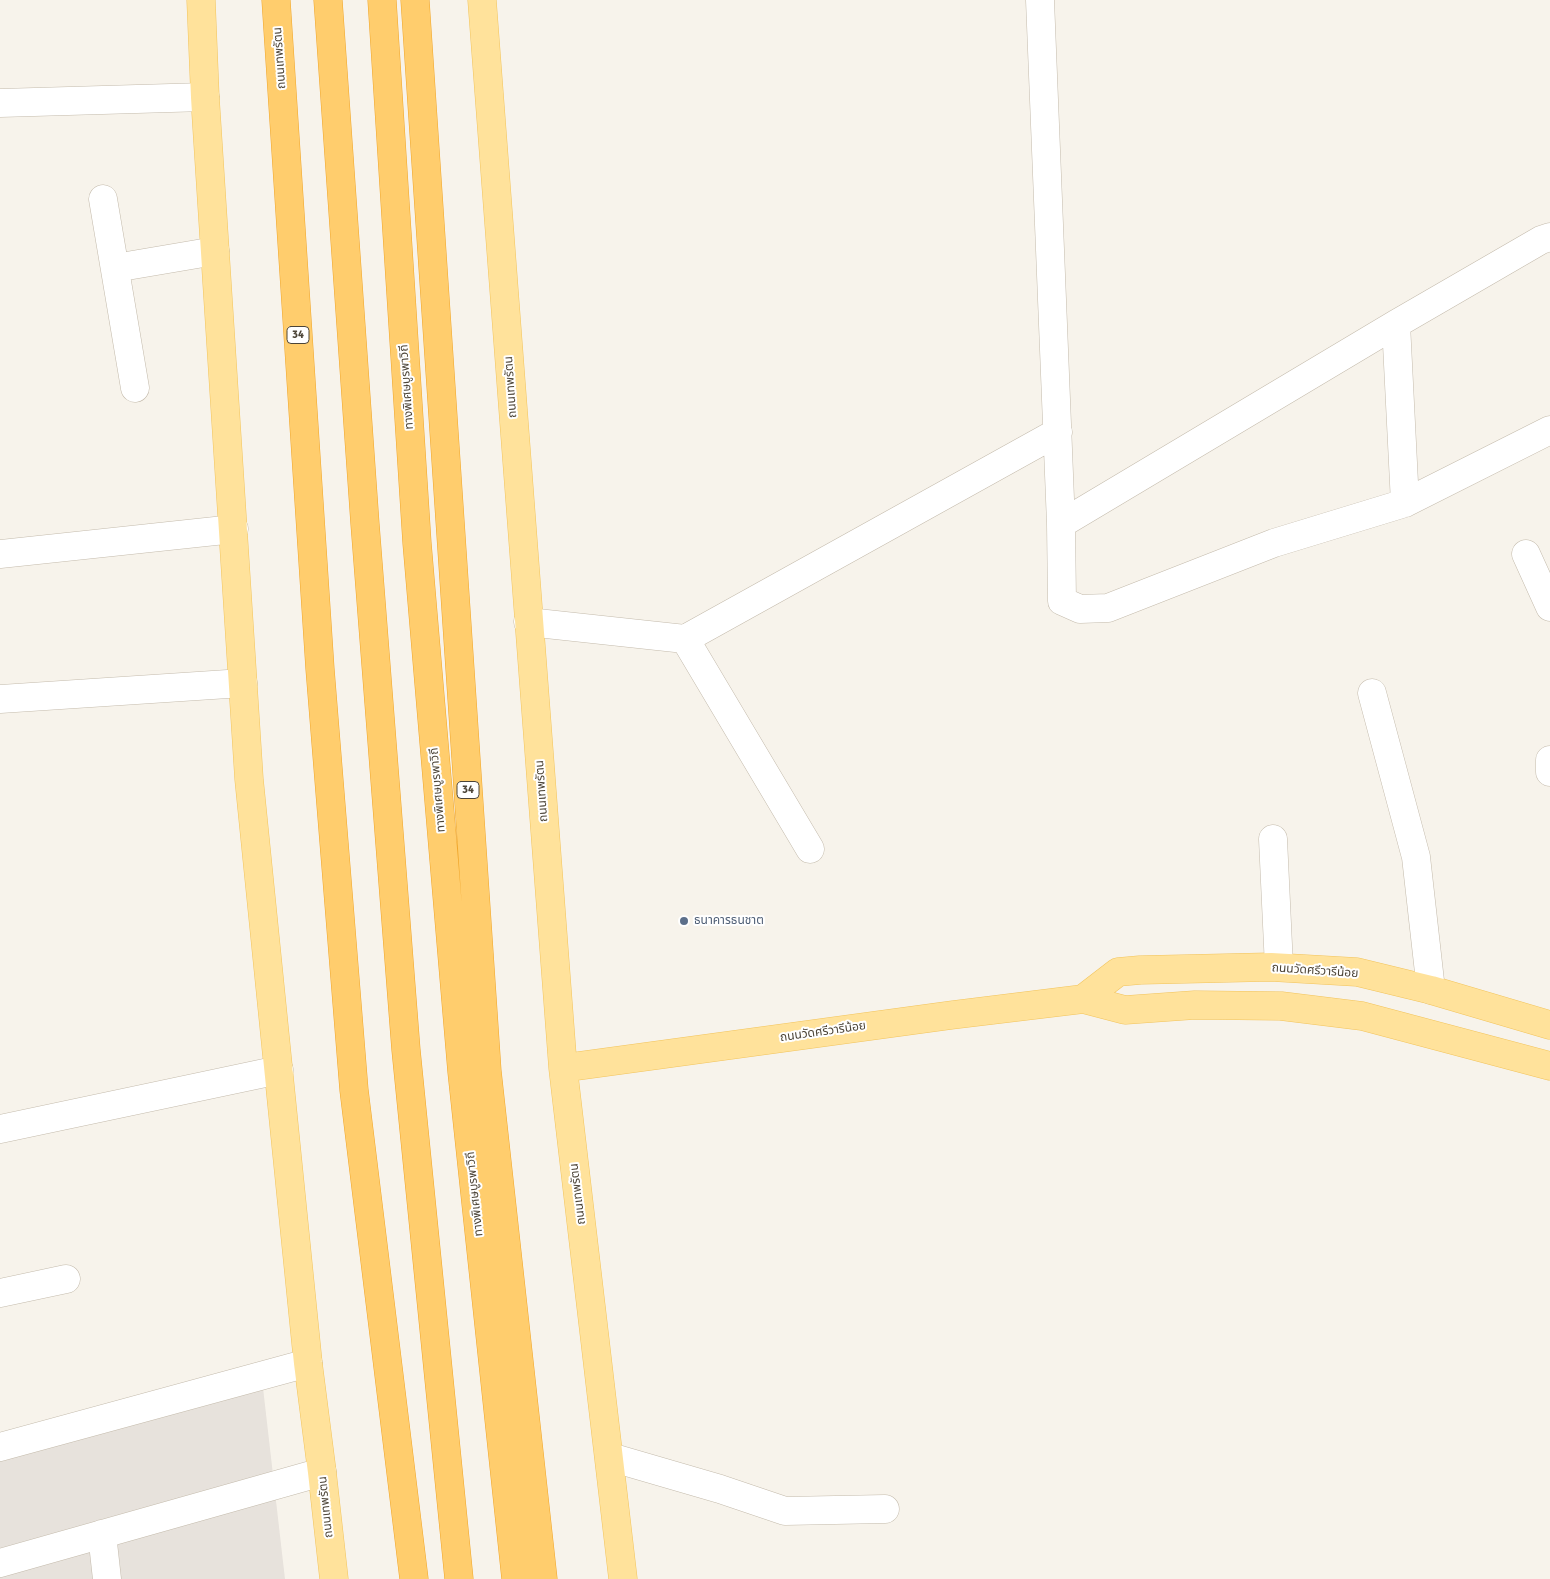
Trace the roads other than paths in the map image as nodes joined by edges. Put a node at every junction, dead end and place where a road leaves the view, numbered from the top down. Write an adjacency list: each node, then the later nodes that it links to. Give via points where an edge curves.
1 (201, 0): 8 (main road, ถนนเทพรัตน)
2 (276, 0): 52 (highway, ถนนเทพรัตน / 34, via 320,660 354,1080)
3 (328, 0): 53 (highway, via 406,1050)
4 (382, 0): 54 (highway, ทางพิเศษบูรพาวิถี, via 417,544 464,1092)
5 (415, 0): 55 (highway, 34, via 487,1071)
6 (482, 0): 24 (main road, ถนนเทพรัตน)
7 (1040, 0): 17 (street)
8 (205, 97): 9 (street); 12 (main road, ถนนเทพรัตน)
9 (0, 102)
10 (103, 199): 13 (street)
11 (1550, 237): 14 (street)
12 (216, 251): 13 (street); 20 (main road, ถนนเทพรัตน)
13 (114, 268): 15 (street)
14 (1396, 324): 18 (street); 19 (street)
15 (135, 388)
16 (1550, 430): 18 (street)
17 (1058, 432): 19 (street); 25 (street)
18 (1405, 504): 19 (street, via 1274,543 1108,608 1080,609 1062,601)
19 (1061, 524)
20 (234, 529): 21 (street); 26 (main road, ถนนเทพรัตน)
21 (0, 554)
22 (1526, 554): 23 (street)
23 (1550, 607)
24 (528, 622): 25 (street); 38 (main road, ถนนเทพรัตน)
25 (685, 639): 32 (street)
26 (243, 682): 28 (street); 39 (main road, ถนนเทพรัตน)
27 (1372, 693): 34 (street, via 1416,857)
28 (0, 699)
29 (1550, 760): 30 (street)
30 (1550, 772)
31 (1273, 840): 33 (street)
32 (810, 848)
33 (1279, 967): 34 (main road, ถนนวัดศรีวารีน้อย, via 1357,972); 35 (main road, ถนนวัดศรีวารีน้อย, via 1118,972)
34 (1431, 990): 36 (main road, ถนนวัดศรีวารีน้อย)
35 (1083, 999): 37 (main road, ถนนวัดศรีวารีน้อย, via 1125,1010 1195,1005 1281,1006 1362,1016); 38 (main road, ถนนวัดศรีวารีน้อย)
36 (1550, 1025)
37 (1550, 1066)
38 (563, 1068): 45 (main road, ถนนเทพรัตน)
39 (279, 1070): 40 (street); 43 (main road, ถนนเทพรัตน)
40 (0, 1129)
41 (66, 1279): 42 (street)
42 (0, 1293)
43 (308, 1363): 44 (street); 46 (main road, ถนนเทพรัตน)
44 (0, 1446)
45 (610, 1457): 47 (street, via 785,1511); 56 (main road, ถนนเทพรัตน)
46 (322, 1472): 48 (street); 51 (main road, ถนนเทพรัตน)
47 (885, 1509)
48 (102, 1534): 49 (street); 50 (street)
49 (0, 1563)
50 (107, 1579)
51 (334, 1579)
52 (414, 1579)
53 (459, 1579)
54 (516, 1579)
55 (543, 1579)
56 (623, 1579)

